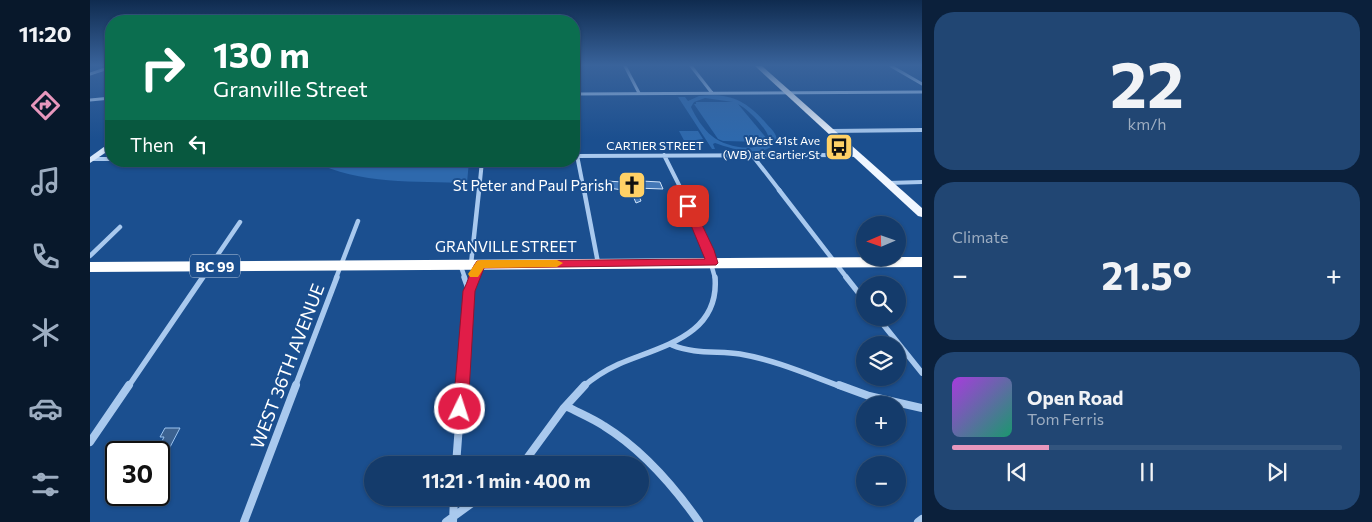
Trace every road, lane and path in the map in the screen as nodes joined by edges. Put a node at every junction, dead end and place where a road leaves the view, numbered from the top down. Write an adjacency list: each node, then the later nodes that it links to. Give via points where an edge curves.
1 (637, 90): 7 (street)
2 (710, 90): 5 (street)
3 (787, 92): 4 (street); 5 (street); 10 (main road)
4 (922, 92)
5 (712, 93): 7 (street)
6 (580, 94): 7 (street)
7 (639, 94)
8 (105, 99): 9 (street)
9 (90, 100)
10 (830, 130): 11 (street); 13 (main road)
11 (922, 130)
12 (105, 150): 18 (street)
13 (856, 154): 15 (street, CARTIER STREET); 21 (main road)
14 (664, 155): 15 (street, CARTIER STREET); 16 (street, CARTIER STREET); 31 (street, via 709,250)
15 (752, 155): 28 (street)
16 (580, 156)
17 (105, 159): 18 (street)
18 (92, 160)
19 (481, 167): 32 (street)
20 (577, 167): 30 (street)
21 (888, 182): 22 (street); 23 (main road)
22 (922, 182)
23 (922, 214)
24 (358, 220): 33 (street, WEST 36TH AVENUE)
25 (240, 222): 34 (street)
26 (120, 226): 27 (street)
27 (90, 256)
28 (834, 262): 29 (highway, GRANVILLE STREET / BC 99); 31 (highway, GRANVILLE STREET / BC 99); 36 (street)
29 (922, 262)
30 (598, 263): 31 (highway, GRANVILLE STREET / BC 99); 32 (highway, GRANVILLE STREET / BC 99)
31 (712, 263): 39 (street, via 716,294 710,307 697,326)
32 (471, 264): 33 (highway, GRANVILLE STREET / BC 99); 37 (street); 37 (street, via 475,272)
33 (341, 265): 34 (highway, GRANVILLE STREET / BC 99); 50 (street, WEST 36TH AVENUE)
34 (210, 266): 35 (highway, GRANVILLE STREET / BC 99); 43 (street)
35 (90, 267)
36 (856, 289)
37 (469, 291): 44 (street)
38 (884, 326): 40 (street)
39 (672, 344): 41 (street, via 606,369 589,381); 42 (street, via 682,349 764,359 869,396)
40 (922, 373)
41 (566, 406): 45 (street); 51 (street, via 604,426 644,458 672,485)
42 (922, 408)
43 (90, 442)
44 (457, 456)
45 (530, 456)
46 (453, 506): 49 (street)
47 (468, 506): 49 (street)
48 (922, 518): 52 (street)
49 (451, 520)
50 (244, 522)
51 (699, 522)
52 (918, 522)

